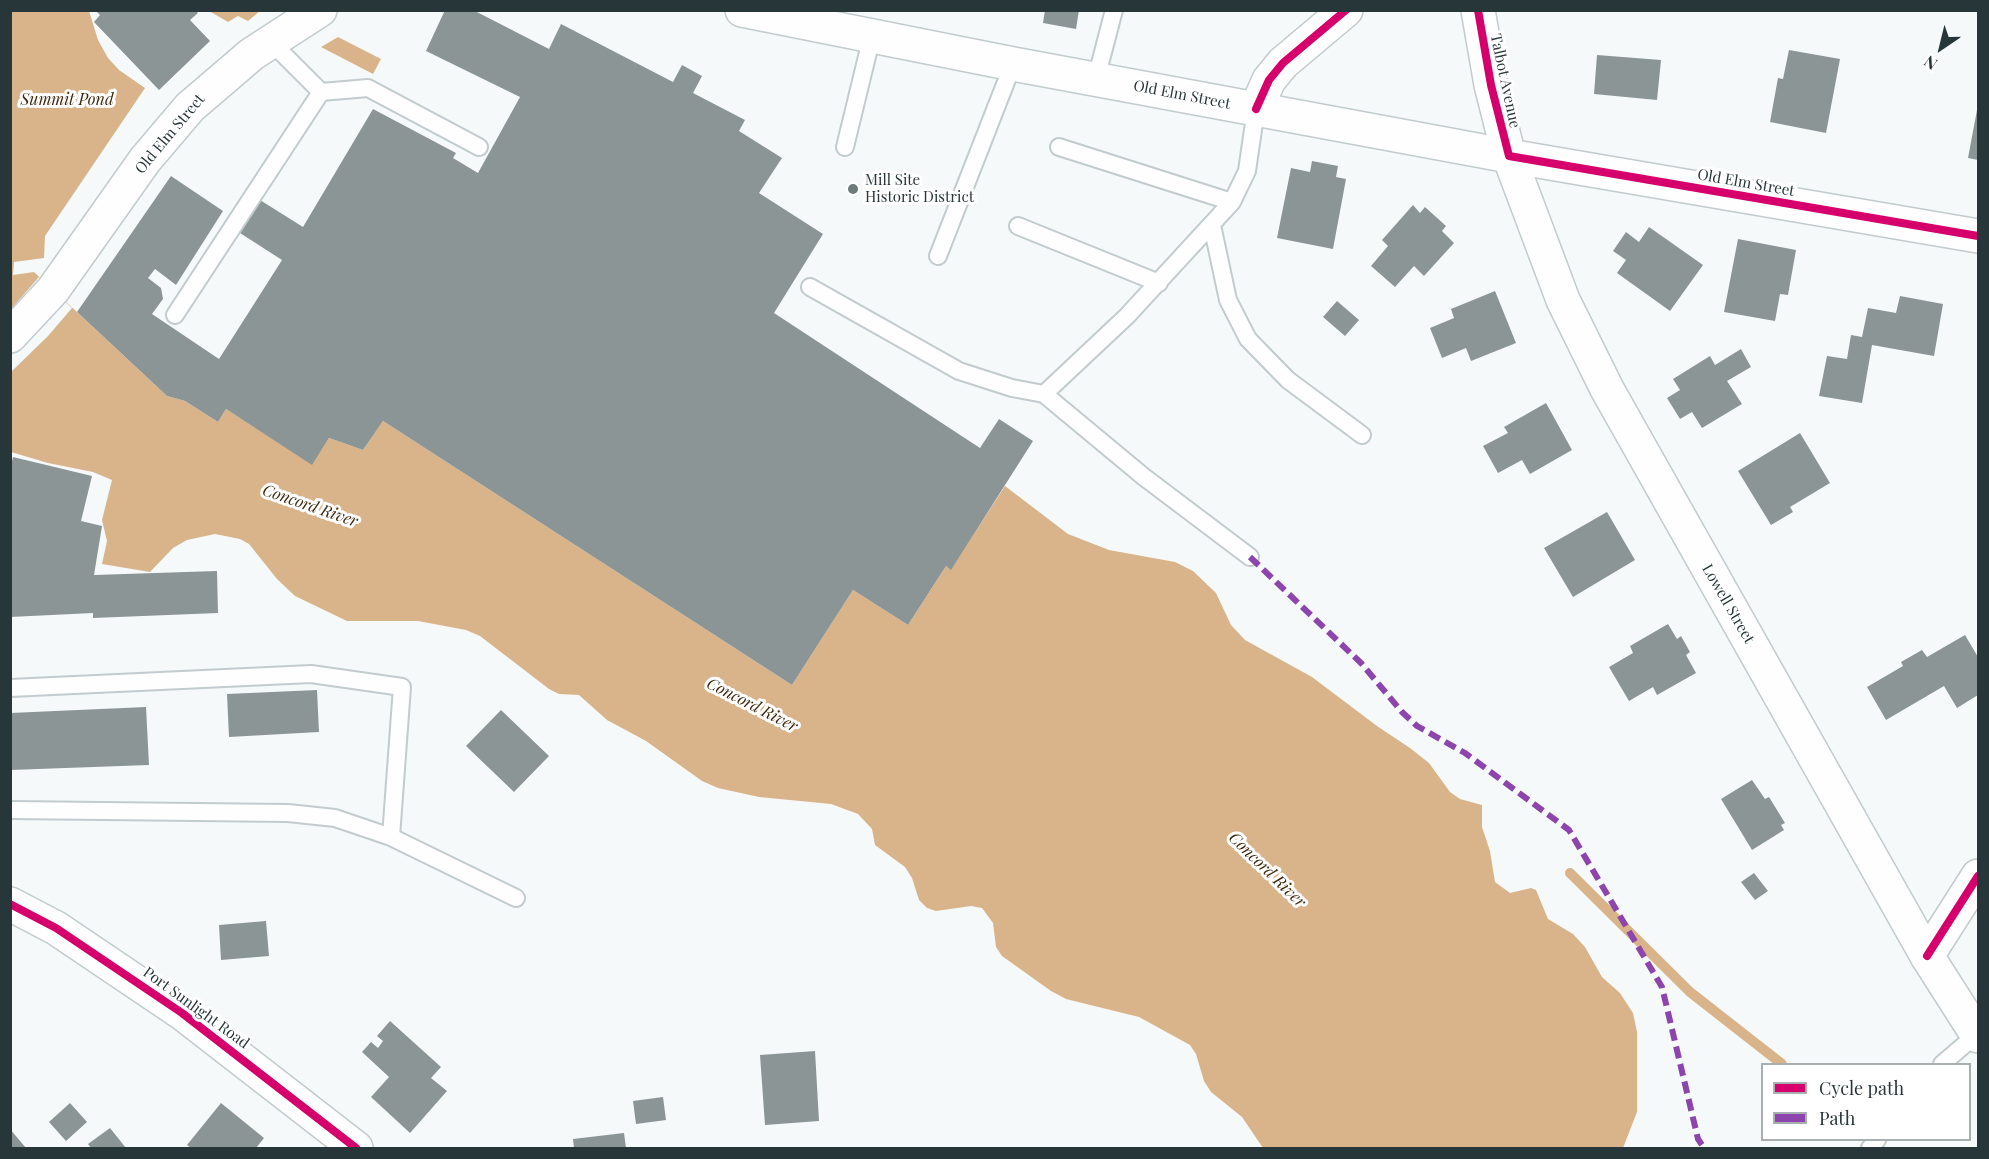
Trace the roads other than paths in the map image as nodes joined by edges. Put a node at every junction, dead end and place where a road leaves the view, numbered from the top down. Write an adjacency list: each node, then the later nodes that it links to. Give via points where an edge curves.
1 (320, 10): 8 (main road, Old Elm Street)
2 (742, 10): 6 (main road, Old Elm Street)
3 (1114, 10): 10 (lane)
4 (1346, 10): 12 (main road, via 1282,63)
5 (1478, 10): 16 (main road, Talbot Avenue, via 1491,86)
6 (791, 15): 7 (main road, Old Elm Street)
7 (872, 36): 9 (main road, Old Elm Street); 14 (lane)
8 (270, 41): 11 (lane); 25 (main road, Old Elm Street, via 219,80 174,124 53,290)
9 (1013, 64): 10 (main road, Old Elm Street); 21 (lane)
10 (1096, 79): 12 (main road, Old Elm Street)
11 (321, 92): 13 (lane, via 368,88); 24 (lane)
12 (1256, 109): 16 (main road, Old Elm Street); 17 (lane, via 1247,171)
13 (479, 147)
14 (845, 147)
15 (1059, 147): 17 (lane)
16 (1509, 156): 20 (main road, Old Elm Street); 35 (main road, Lowell Street, via 1558,290 1607,389)
17 (1232, 202): 18 (lane)
18 (1212, 225): 22 (lane); 27 (lane, via 1228,300 1248,339 1288,380)
19 (1018, 226): 22 (lane)
20 (1978, 236)
21 (938, 256)
22 (1158, 283): 26 (lane)
23 (810, 287): 26 (lane, via 959,371)
24 (175, 315)
25 (10, 336)
26 (1044, 394): 28 (lane, via 1144,477)
27 (1362, 435)
28 (1250, 557)
29 (10, 688): 31 (lane, via 311,674 402,687)
30 (10, 810): 31 (lane, via 288,813 335,818)
31 (391, 837): 33 (lane)
32 (1978, 876): 35 (main road)
33 (516, 898)
34 (10, 904): 38 (main road, Port Sunlight Road, via 56,928 174,1007)
35 (1927, 956): 36 (main road, Lowell Street)
36 (1978, 1035): 37 (lane)
37 (1944, 1063)
38 (356, 1149)

